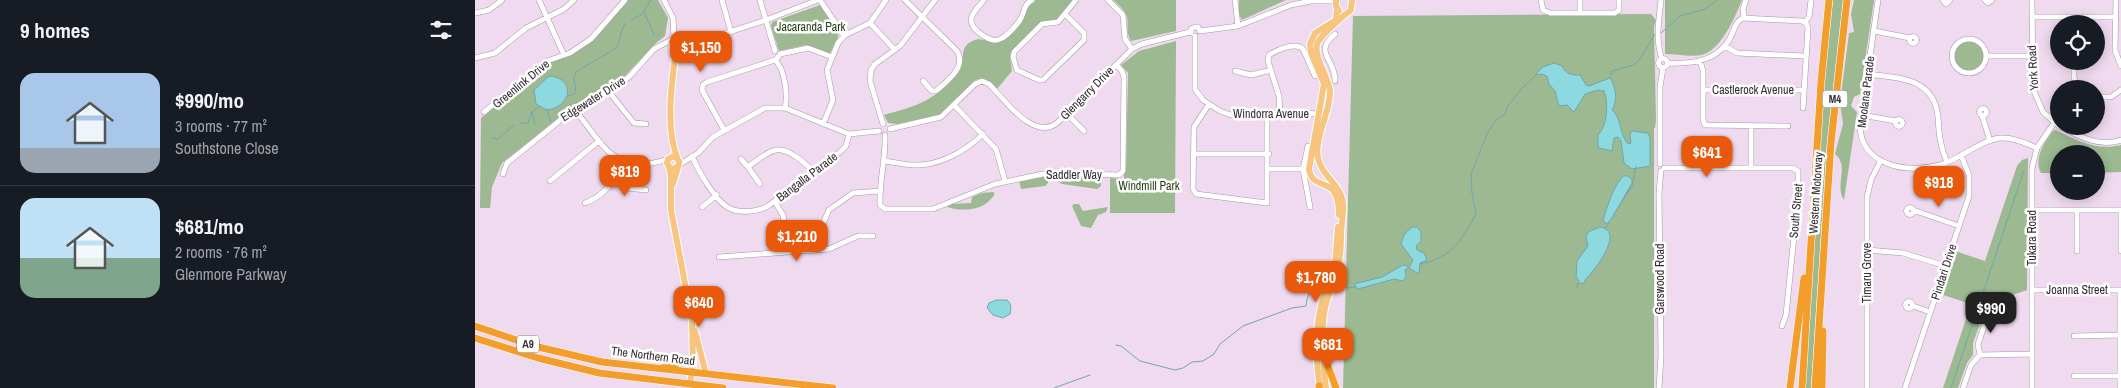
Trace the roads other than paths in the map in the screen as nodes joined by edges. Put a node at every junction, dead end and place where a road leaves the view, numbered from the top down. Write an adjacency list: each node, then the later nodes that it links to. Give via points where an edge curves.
1 (502, 0): 36 (street, via 489,10)
2 (539, 0): 45 (street)
3 (573, 0): 45 (street, via 566,8)
4 (625, 0): 62 (street, Greenlink Drive, via 593,37)
5 (664, 0): 57 (street, via 671,12)
6 (722, 0): 52 (street)
7 (760, 0): 46 (street)
8 (819, 0): 46 (street); 55 (street)
9 (886, 0): 48 (street)
10 (905, 0): 39 (street)
11 (935, 0): 39 (street)
12 (984, 0): 13 (street, via 971,17 971,23 982,36 998,40 1019,21 1024,7)
13 (1032, 0)
14 (1076, 0): 38 (street)
15 (1108, 0): 59 (street, via 1123,15 1125,39)
16 (1235, 0): 49 (street)
17 (1352, 0): 35 (main road, via 1353,8)
18 (1541, 0): 37 (street, via 1546,13)
19 (1580, 0): 37 (street)
20 (1619, 0): 37 (street, via 1618,11 1614,13)
21 (1661, 0): 68 (street, via 1658,43)
22 (1746, 0): 40 (street)
23 (1811, 0): 47 (street, via 1809,18)
24 (1829, 0): 162 (highway, Western Motorway / M4)
25 (1847, 0): 172 (highway, Western Motorway / M4, via 1831,142)
26 (1878, 0): 51 (street, Moolana Parade)
27 (1943, 0): 28 (street, via 1947,4)
28 (1950, 0)
29 (1985, 0): 30 (street, via 1988,3)
30 (1991, 0)
31 (2032, 0): 41 (street, York Road)
32 (2116, 0): 44 (street)
33 (1291, 2): 34 (street); 49 (street)
34 (1336, 3): 35 (main road, via 1340,12); 97 (main road, via 1336,20 1315,33 1310,44 1324,83)
35 (1347, 12): 78 (main road, via 1318,41 1317,54)
36 (475, 13)
37 (1580, 13)
38 (1065, 14): 38 (street, via 1056,23 1041,25 1014,52 1017,69 1043,80 1083,40 1084,31)
39 (922, 17): 60 (street); 81 (street, via 960,57 957,70 937,91 931,91)
40 (1744, 17): 47 (street); 58 (street, via 1739,20)
41 (2032, 17): 42 (street); 65 (street, York Road)
42 (2050, 17)
43 (2105, 17): 44 (street)
44 (2115, 17): 73 (street, via 2115,50)
45 (547, 18): 62 (street); 67 (street, via 526,28 495,53)
46 (766, 20): 52 (street); 61 (street)
47 (1805, 22): 63 (street)
48 (870, 23): 55 (street); 60 (street)
49 (1238, 26): 50 (street)
50 (1200, 31): 53 (street, via 1198,36); 53 (street, Glengarry Drive, via 1195,27 1191,29)
51 (1874, 31): 56 (street); 79 (street, Moolana Parade)
52 (731, 32): 57 (street, Edgewater Drive, via 693,43)
53 (1193, 34): 59 (street, Glengarry Drive); 88 (street, Windorra Avenue, via 1195,86 1199,96)
54 (1335, 34): 74 (street, via 1326,43 1325,52)
55 (844, 36): 66 (street)
56 (1910, 38)
57 (678, 43): 86 (street, Edgewater Drive, via 663,44 654,49 630,76); 112 (main road, via 672,72)
58 (1725, 46): 63 (street, via 1737,53); 70 (street)
59 (1132, 49): 72 (street, Glengarry Drive)
60 (895, 50): 104 (street, via 874,66 870,74)
61 (775, 51)
62 (564, 55): 93 (street, Greenlink Drive, via 547,61)
63 (1805, 56): 84 (street)
64 (1986, 56): 64 (street, via 1981,68 1968,73 1956,67 1952,54 1957,44 1970,39 1982,45); 65 (street)
65 (2032, 56): 100 (street, York Road, via 2035,97)
66 (832, 57): 69 (street, via 804,48 780,54); 103 (street, via 827,74 833,100)
67 (475, 58)
68 (1662, 59): 71 (street); 75 (street, Garswood Road, via 1658,63)
69 (774, 60): 90 (street, via 779,64 787,93); 108 (street, via 703,84 704,94)
70 (1700, 62): 71 (street); 83 (street)
71 (1667, 63): 75 (street)
72 (1116, 64): 95 (street, Glengarry Drive); 146 (street, Saddler Way, via 1124,77 1122,174 1051,173)
73 (2121, 66)
74 (1333, 68): 78 (street); 82 (street)
75 (1663, 68): 138 (street, Garswood Road, via 1660,87)
76 (1271, 70): 77 (street, via 1251,75); 80 (street, via 1268,59 1271,54 1298,46 1303,49); 94 (street, via 1279,96)
77 (1235, 71)
78 (1324, 71): 117 (main road, via 1330,94 1328,114)
79 (1867, 74): 98 (street, Moolana Parade); 133 (street, via 1908,80 1927,91 1936,108 1941,147)
80 (1315, 76)
81 (923, 81)
82 (1335, 81)
83 (1703, 90): 84 (street, Castlerock Avenue); 105 (street, via 1703,125)
84 (1804, 90): 91 (street)
85 (2121, 90): 87 (street)
86 (609, 92): 92 (street, Edgewater Drive); 102 (street, via 633,121)
87 (2105, 98)
88 (1209, 104): 96 (street, Windorra Avenue, via 1227,115); 123 (street, via 1194,127)
89 (954, 105): 95 (street, Glengarry Drive, via 982,81 1035,128 1053,126); 107 (street, Glengarry Drive, via 939,118); 114 (street)
90 (785, 108): 103 (street); 108 (street, via 765,108)
91 (1803, 108)
92 (575, 110): 119 (street); 143 (street, Edgewater Drive, via 507,163)
93 (485, 112)
94 (1280, 113): 96 (street, Windorra Avenue); 97 (street, Windorra Avenue)
95 (1067, 114): 110 (street)
96 (1267, 114): 124 (street)
97 (1319, 114): 117 (main road)
98 (1861, 114): 101 (street); 132 (street, Moolana Parade, via 1863,142)
99 (1982, 115): 120 (street)
100 (2050, 118)
101 (1896, 121)
102 (646, 124)
103 (823, 124): 113 (street)
104 (883, 124): 107 (street); 109 (street)
105 (1751, 126): 106 (street); 139 (street)
106 (1788, 126)
107 (890, 128): 115 (street)
108 (724, 130): 126 (street)
109 (879, 131): 113 (street); 115 (street)
110 (1084, 131)
111 (2050, 133): 122 (street, Tukara Road)
112 (672, 134): 127 (main road); 128 (main road)
113 (849, 134): 142 (street, Bangalla Parade, via 844,149)
114 (983, 134): 130 (street, via 968,148 930,163 915,165); 146 (street, via 997,149)
115 (885, 135): 130 (street)
116 (2081, 135): 118 (street, York Road, via 2097,142)
117 (1318, 136): 170 (main road, via 1319,162 1339,189 1343,203 1341,254); 170 (main road, via 1310,174 1317,182 1334,190 1339,200)
118 (2121, 140)
119 (599, 141): 131 (street); 144 (street)
120 (1990, 141): 122 (street, via 2011,139); 125 (street)
121 (1308, 146): 141 (street)
122 (2037, 148): 157 (street, Tukara Road, via 2032,168)
123 (1193, 154): 124 (street); 140 (street, via 1193,189 1196,194 1267,204)
124 (1269, 154): 140 (street)
125 (1961, 155): 133 (street); 160 (street, Pindari Drive, via 1969,172 1970,186)
126 (692, 156): 127 (street); 135 (street); 150 (street, Bangalla Parade, via 697,169)
127 (677, 157): 128 (main road); 135 (main road)
128 (668, 158): 134 (street); 136 (main road)
129 (741, 159): 137 (street)
130 (884, 161): 149 (street)
131 (623, 162): 134 (street); 145 (street)
132 (1881, 162): 133 (street, via 1901,167 1930,167); 164 (street, Timaru Grove, via 1868,191)
133 (1947, 162)
134 (654, 163): 136 (street)
135 (678, 166): 136 (main road); 151 (main road)
136 (669, 167): 151 (main road)
137 (748, 167): 142 (street, via 777,150 804,161); 147 (street)
138 (1662, 168): 139 (street, South Street); 199 (street, Garswood Road, via 1659,193)
139 (1751, 168): 181 (street, South Street, via 1794,168 1799,174 1786,315)
140 (1269, 169): 141 (street)
141 (1303, 169): 155 (street)
142 (813, 172): 152 (street, Bangalla Parade)
143 (503, 174)
144 (550, 181)
145 (614, 181): 148 (street, via 627,188); 153 (street)
146 (1005, 181): 149 (street, Saddler Way, via 933,209 884,209)
147 (760, 184)
148 (646, 190)
149 (880, 191): 163 (street, via 853,193 829,210 824,221)
150 (717, 195): 152 (street, Bangalla Parade, via 727,207 739,211 759,210); 154 (street)
151 (671, 198): 175 (main road)
152 (775, 202): 167 (street, via 783,215)
153 (585, 203)
154 (702, 207)
155 (1310, 207)
156 (1913, 210): 160 (street)
157 (2032, 210): 158 (street); 173 (street, Tukara Road)
158 (2077, 210): 159 (street); 165 (street)
159 (2121, 210): 166 (street)
160 (1959, 226): 169 (street, Pindari Drive)
161 (873, 236): 163 (street, via 858,236)
162 (1811, 241): 200 (highway, M4, via 1807,250); 201 (highway, Western Motorway / M4)
163 (824, 250): 167 (street)
164 (1867, 250): 169 (street, via 1903,253); 204 (street, Timaru Grove)
165 (2077, 251)
166 (2121, 251)
167 (789, 252): 168 (street)
168 (722, 255)
169 (1945, 266): 177 (street, Pindari Drive)
170 (1333, 278): 171 (main road)
171 (1329, 288): 185 (main road); 197 (main road, via 1320,310 1315,337)
172 (1821, 290): 202 (highway, Western Motorway / M4); 203 (highway, via 1824,299)
173 (2032, 290): 174 (street, Joanna Street); 186 (street, Tukara Road)
174 (2121, 290): 182 (street)
175 (686, 295): 179 (main road); 188 (main road)
176 (1913, 306): 177 (street)
177 (1931, 312): 205 (street, Pindari Drive)
178 (1989, 312): 187 (street, via 1978,344)
179 (692, 320): 190 (main road); 191 (main road)
180 (475, 326): 189 (highway, The Northern Road / A9, via 563,354)
181 (1782, 326)
182 (2120, 335): 183 (street); 193 (street)
183 (2074, 336)
184 (475, 338): 194 (highway, The Northern Road / A9, via 589,371)
185 (1322, 350): 197 (main road); 198 (highway)
186 (2032, 354): 187 (street); 207 (street, Tukara Road)
187 (1980, 355): 206 (street, via 1971,365)
188 (689, 360): 189 (highway); 190 (main road)
189 (659, 369): 190 (highway, The Northern Road / A9)
190 (694, 372): 191 (highway, The Northern Road / A9); 194 (highway)
191 (706, 374): 196 (highway, The Northern Road / A9)
192 (2074, 376): 193 (street)
193 (2120, 376): 208 (street)
194 (690, 386): 195 (highway, The Northern Road / A9)
195 (723, 388)
196 (833, 388)
197 (1321, 388)
198 (1336, 388)
199 (1659, 388)
200 (1790, 388)
201 (1801, 388)
202 (1815, 388)
203 (1823, 388)
204 (1867, 388)
205 (1905, 388)
206 (1963, 388)
207 (2032, 388)
208 (2120, 388)

